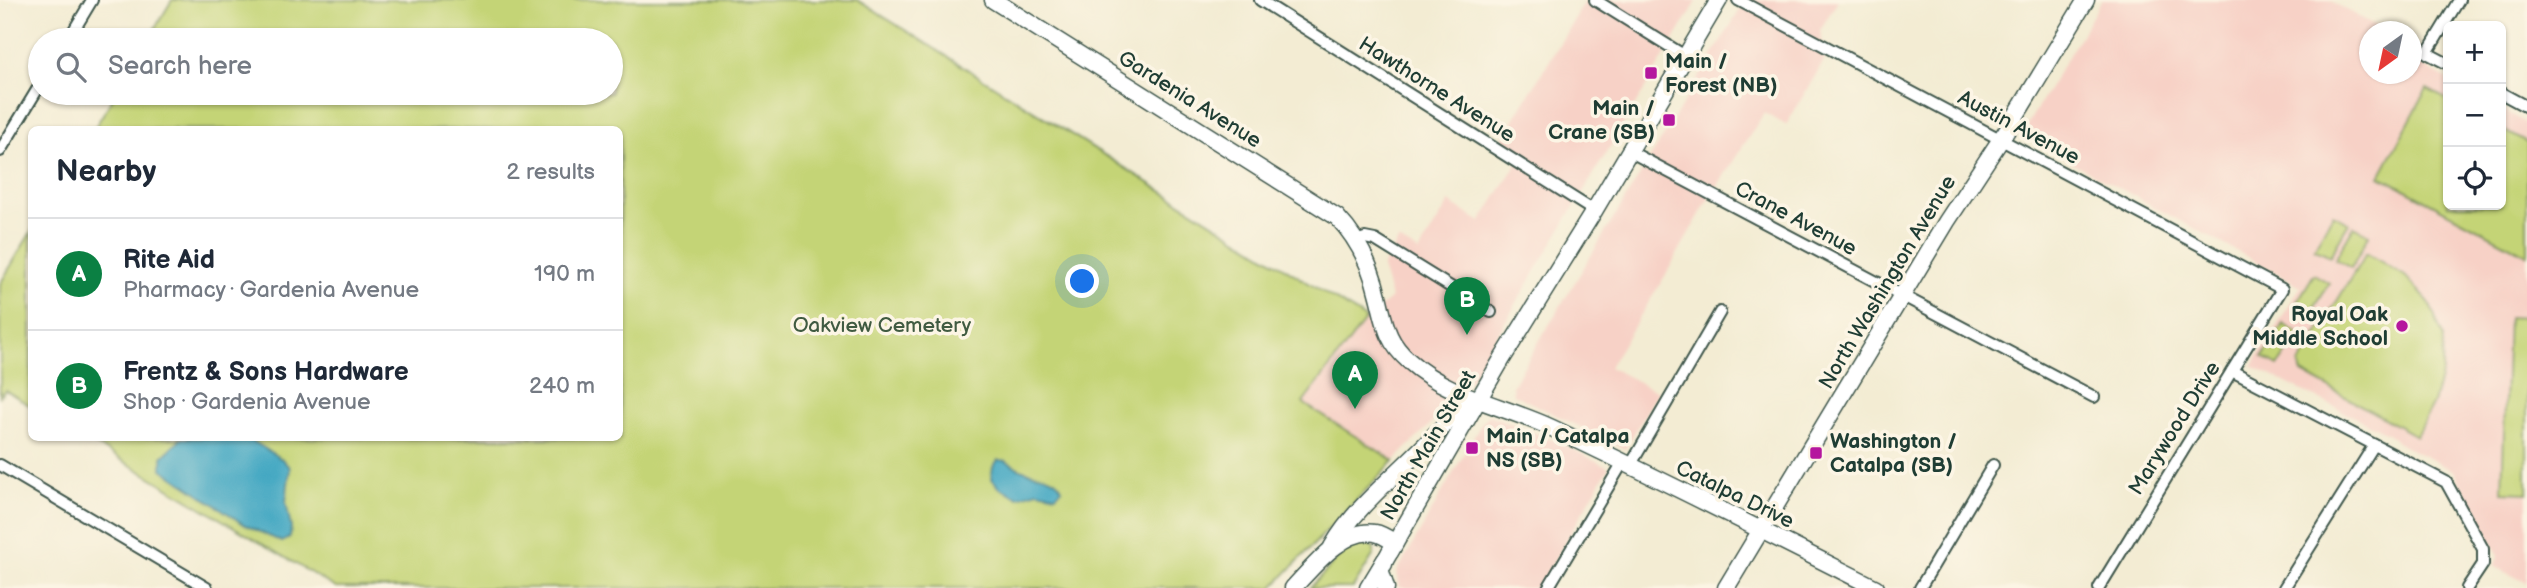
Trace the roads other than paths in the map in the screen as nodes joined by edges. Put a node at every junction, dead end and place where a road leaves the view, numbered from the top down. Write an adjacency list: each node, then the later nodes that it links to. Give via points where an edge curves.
1 (92, 0): 11 (street)
2 (993, 0): 21 (street, Gardenia Avenue, via 1323,207)
3 (1261, 0): 20 (street, Hawthorne Avenue)
4 (1595, 0): 12 (street)
5 (1719, 0): 12 (street, North Main Street)
6 (1738, 0): 17 (street, Austin Avenue)
7 (2086, 0): 17 (street, North Washington Avenue)
8 (2459, 0): 9 (street)
9 (2446, 21)
10 (2443, 26): 13 (street, via 2427,52)
11 (75, 28)
12 (1685, 56): 19 (street, North Main Street)
13 (2443, 61)
14 (2506, 96): 16 (street)
15 (28, 105): 18 (street)
16 (2527, 107)
17 (2001, 139): 22 (street, Austin Avenue); 23 (street, North Washington Avenue)
18 (0, 151)
19 (1629, 151): 20 (street, North Main Street); 23 (street, Crane Avenue)
20 (1594, 211): 28 (street, North Main Street)
21 (1357, 240): 24 (street, via 1375,240); 28 (street, Gardenia Avenue, via 1378,296 1383,324 1397,349 1446,386)
22 (2281, 289): 26 (street, Marywood Drive)
23 (1901, 295): 27 (street, Crane Avenue); 34 (street, North Washington Avenue)
24 (1491, 312)
25 (1720, 312): 31 (street)
26 (2232, 371): 30 (street); 46 (street, Marywood Drive)
27 (2094, 397)
28 (1478, 399): 29 (street, Gardenia Avenue); 35 (street, North Main Street); 36 (street, via 1456,413 1382,487)
29 (1576, 439): 31 (street, Catalpa Drive)
30 (2374, 445): 47 (street); 48 (street, via 2446,482 2483,549 2484,558)
31 (1626, 464): 34 (street, Catalpa Drive); 42 (street)
32 (0, 465): 38 (street)
33 (1993, 466): 45 (street)
34 (1760, 530): 43 (street, North Washington Avenue); 44 (street, Catalpa Drive)
35 (1395, 543): 36 (street, via 1378,533 1363,533); 37 (street, North Main Street)
36 (1332, 547): 39 (street)
37 (1380, 569): 40 (street); 41 (street)
38 (207, 588)
39 (1293, 588)
40 (1368, 588)
41 (1386, 588)
42 (1548, 588)
43 (1726, 588)
44 (1876, 588)
45 (1920, 588)
46 (2099, 588)
47 (2284, 588)
48 (2467, 588)

